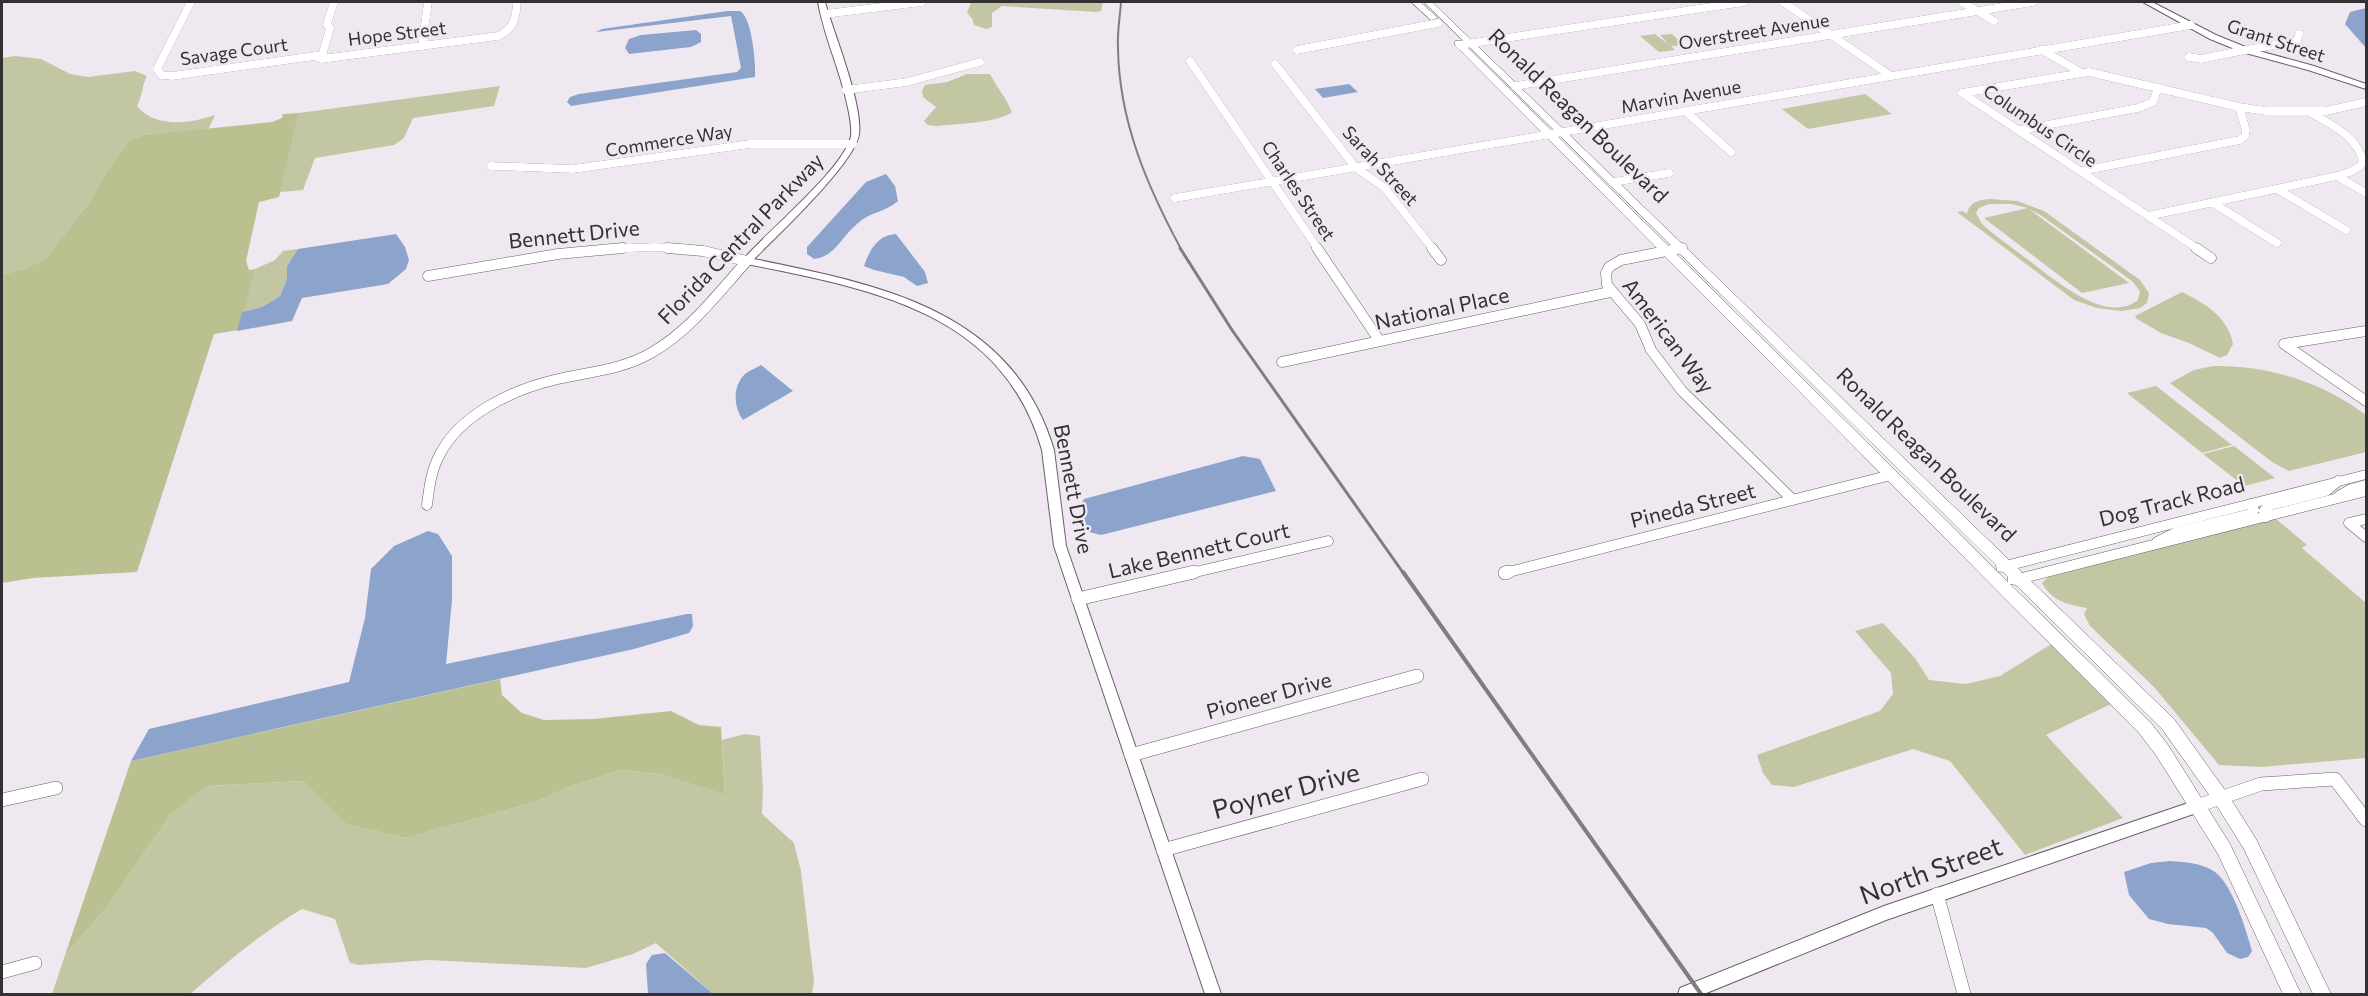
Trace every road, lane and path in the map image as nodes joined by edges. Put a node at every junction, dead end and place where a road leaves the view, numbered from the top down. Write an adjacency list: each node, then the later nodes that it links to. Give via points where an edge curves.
1 (191, 2): 27 (street, Savage Court, via 157,69 161,75)
2 (334, 2): 27 (street, Hope Street)
3 (428, 2): 23 (street)
4 (517, 2): 23 (street, Hope Street, via 516,22 509,31 498,36)
5 (821, 2): 15 (street)
6 (922, 2): 15 (street)
7 (1415, 2): 17 (main road, Ronald Reagan Boulevard)
8 (1428, 2): 21 (main road, Ronald Reagan Boulevard)
9 (1744, 2): 21 (street)
10 (1783, 2): 19 (street)
11 (1962, 2): 14 (street)
12 (2033, 2): 14 (street, Overstreet Avenue)
13 (2147, 2): 18 (street, Grant Street)
14 (1977, 10): 16 (street); 19 (street, Overstreet Avenue)
15 (825, 14): 37 (street)
16 (1994, 21)
17 (1438, 23): 22 (main road, Ronald Reagan Boulevard); 24 (street)
18 (2191, 25): 25 (street, Marvin Avenue); 26 (street, Grant Street)
19 (1831, 34): 33 (street); 34 (street, Overstreet Avenue)
20 (2300, 34): 26 (street, via 2297,41)
21 (1472, 43): 22 (street); 34 (main road, Ronald Reagan Boulevard)
22 (1460, 45): 44 (main road, Ronald Reagan Boulevard)
23 (422, 46): 27 (street, Hope Street, via 321,59)
24 (1297, 50)
25 (2042, 50): 32 (street); 33 (street, Marvin Avenue)
26 (2246, 50): 28 (street, via 2201,59); 36 (street, Grant Street)
27 (322, 55)
28 (2189, 57)
29 (1190, 61): 52 (street, Charles Street)
30 (980, 62): 37 (street, via 907,82)
31 (1275, 64): 48 (street, Sarah Street)
32 (2080, 72): 35 (street, Columbus Circle, via 2107,74); 42 (street, Columbus Circle, via 1962,93)
33 (1891, 76): 40 (street, Marvin Avenue)
34 (1515, 86): 43 (main road, Ronald Reagan Boulevard)
35 (2158, 87): 39 (street, Columbus Circle); 42 (street, via 2153,102 2138,108)
36 (2367, 87)
37 (846, 90): 45 (street, via 854,122)
38 (2367, 102): 41 (street, Columbus Circle)
39 (2239, 107): 41 (street, Columbus Circle); 49 (street, via 2246,130 2240,140)
40 (1685, 111): 43 (street, Marvin Avenue); 46 (street)
41 (2310, 112): 51 (street, Columbus Circle, via 2350,139 2362,154 2360,166)
42 (2020, 130): 49 (street, Columbus Circle)
43 (1564, 132): 44 (street, Marvin Avenue); 53 (main road, Ronald Reagan Boulevard)
44 (1550, 134): 48 (street, Marvin Avenue); 62 (main road, Ronald Reagan Boulevard)
45 (853, 144): 47 (street, Commerce Way, via 750,144 573,169); 65 (street, Florida Central Parkway, via 839,164)
46 (1731, 152)
47 (490, 166)
48 (1356, 168): 52 (street, Marvin Avenue); 64 (street, Sarah Street, via 1385,188)
49 (2081, 171): 58 (street, Columbus Circle)
50 (1669, 173): 53 (street)
51 (2337, 176): 54 (street, Columbus Circle); 55 (street)
52 (1272, 182): 56 (street, Marvin Avenue); 69 (street, Charles Street)
53 (1613, 182): 61 (main road, Ronald Reagan Boulevard)
54 (2277, 189): 57 (street, Columbus Circle); 59 (street)
55 (2367, 193)
56 (1175, 198)
57 (2213, 203): 58 (street, Columbus Circle); 60 (street)
58 (2148, 216): 63 (street)
59 (2346, 230)
60 (2277, 243)
61 (1682, 248): 62 (street, American Way); 72 (main road, Ronald Reagan Boulevard)
62 (1667, 251): 67 (street, American Way, via 1609,267 1606,285); 73 (main road, Ronald Reagan Boulevard)
63 (2211, 258)
64 (1441, 260)
65 (747, 261): 66 (street, Bennett Drive, via 692,249 622,247); 82 (street, Florida Central Parkway, via 700,312 652,352 615,369 512,395 472,420 443,448); 93 (street, Bennett Drive, via 860,284 896,296 962,330 992,355 1025,396 1045,439 1060,546)
66 (428, 276)
67 (1610, 292): 69 (street, National Place); 79 (street, American Way, via 1640,324 1651,350 1682,391)
68 (2367, 331): 71 (street, via 2284,344)
69 (1379, 340): 70 (street, National Place)
70 (1282, 362)
71 (2367, 401)
72 (1851, 412): 73 (main road); 88 (main road, Ronald Reagan Boulevard)
73 (1833, 416): 75 (main road, Ronald Reagan Boulevard)
74 (2367, 474): 76 (main road, Dog Track Road)
75 (1891, 475): 79 (street, Pineda Street); 89 (main road, Ronald Reagan Boulevard)
76 (2338, 482): 81 (main road, Dog Track Road); 83 (street, via 2326,491 2270,505 2264,511)
77 (2367, 485): 80 (street)
78 (2367, 491): 80 (main road, Dog Track Road)
79 (1793, 500): 90 (street, Pineda Street)
80 (2334, 500): 83 (main road, Dog Track Road)
81 (2251, 504): 87 (street, via 2254,510 2250,514 2178,532); 88 (main road, Dog Track Road)
82 (427, 505)
83 (2266, 517): 87 (main road, Dog Track Road)
84 (2367, 519): 85 (street, via 2349,523)
85 (2367, 537)
86 (1328, 541): 93 (street, Lake Bennett Court)
87 (2143, 548): 91 (main road, Dog Track Road)
88 (2008, 566): 89 (main road, Dog Track Road); 91 (main road, Ronald Reagan Boulevard)
89 (1988, 571): 92 (main road, Ronald Reagan Boulevard)
90 (1505, 573)
91 (2021, 578): 92 (main road, Dog Track Road); 98 (main road, Ronald Reagan Boulevard, via 2168,724)
92 (2000, 583): 100 (main road, Ronald Reagan Boulevard, via 2145,728)
93 (1078, 599): 95 (street, Bennett Drive)
94 (1417, 676): 95 (street, Pioneer Drive)
95 (1131, 755): 102 (street, Bennett Drive)
96 (1422, 779): 102 (street, Poyner Drive)
97 (56, 788): 99 (street)
98 (2221, 798): 100 (street); 101 (street, via 2261,784 2335,779); 110 (main road, Ronald Reagan Boulevard, via 2250,844)
99 (2, 800)
100 (2197, 806): 103 (street, North Street); 109 (main road, Ronald Reagan Boulevard, via 2224,849)
101 (2367, 820)
102 (1163, 850): 106 (street, Bennett Drive)
103 (1937, 894): 107 (street, North Street); 108 (street)
104 (35, 963): 105 (street)
105 (2, 972)
106 (1213, 994)
107 (1686, 994)
108 (1964, 994)
109 (2292, 994)
110 (2322, 994)

